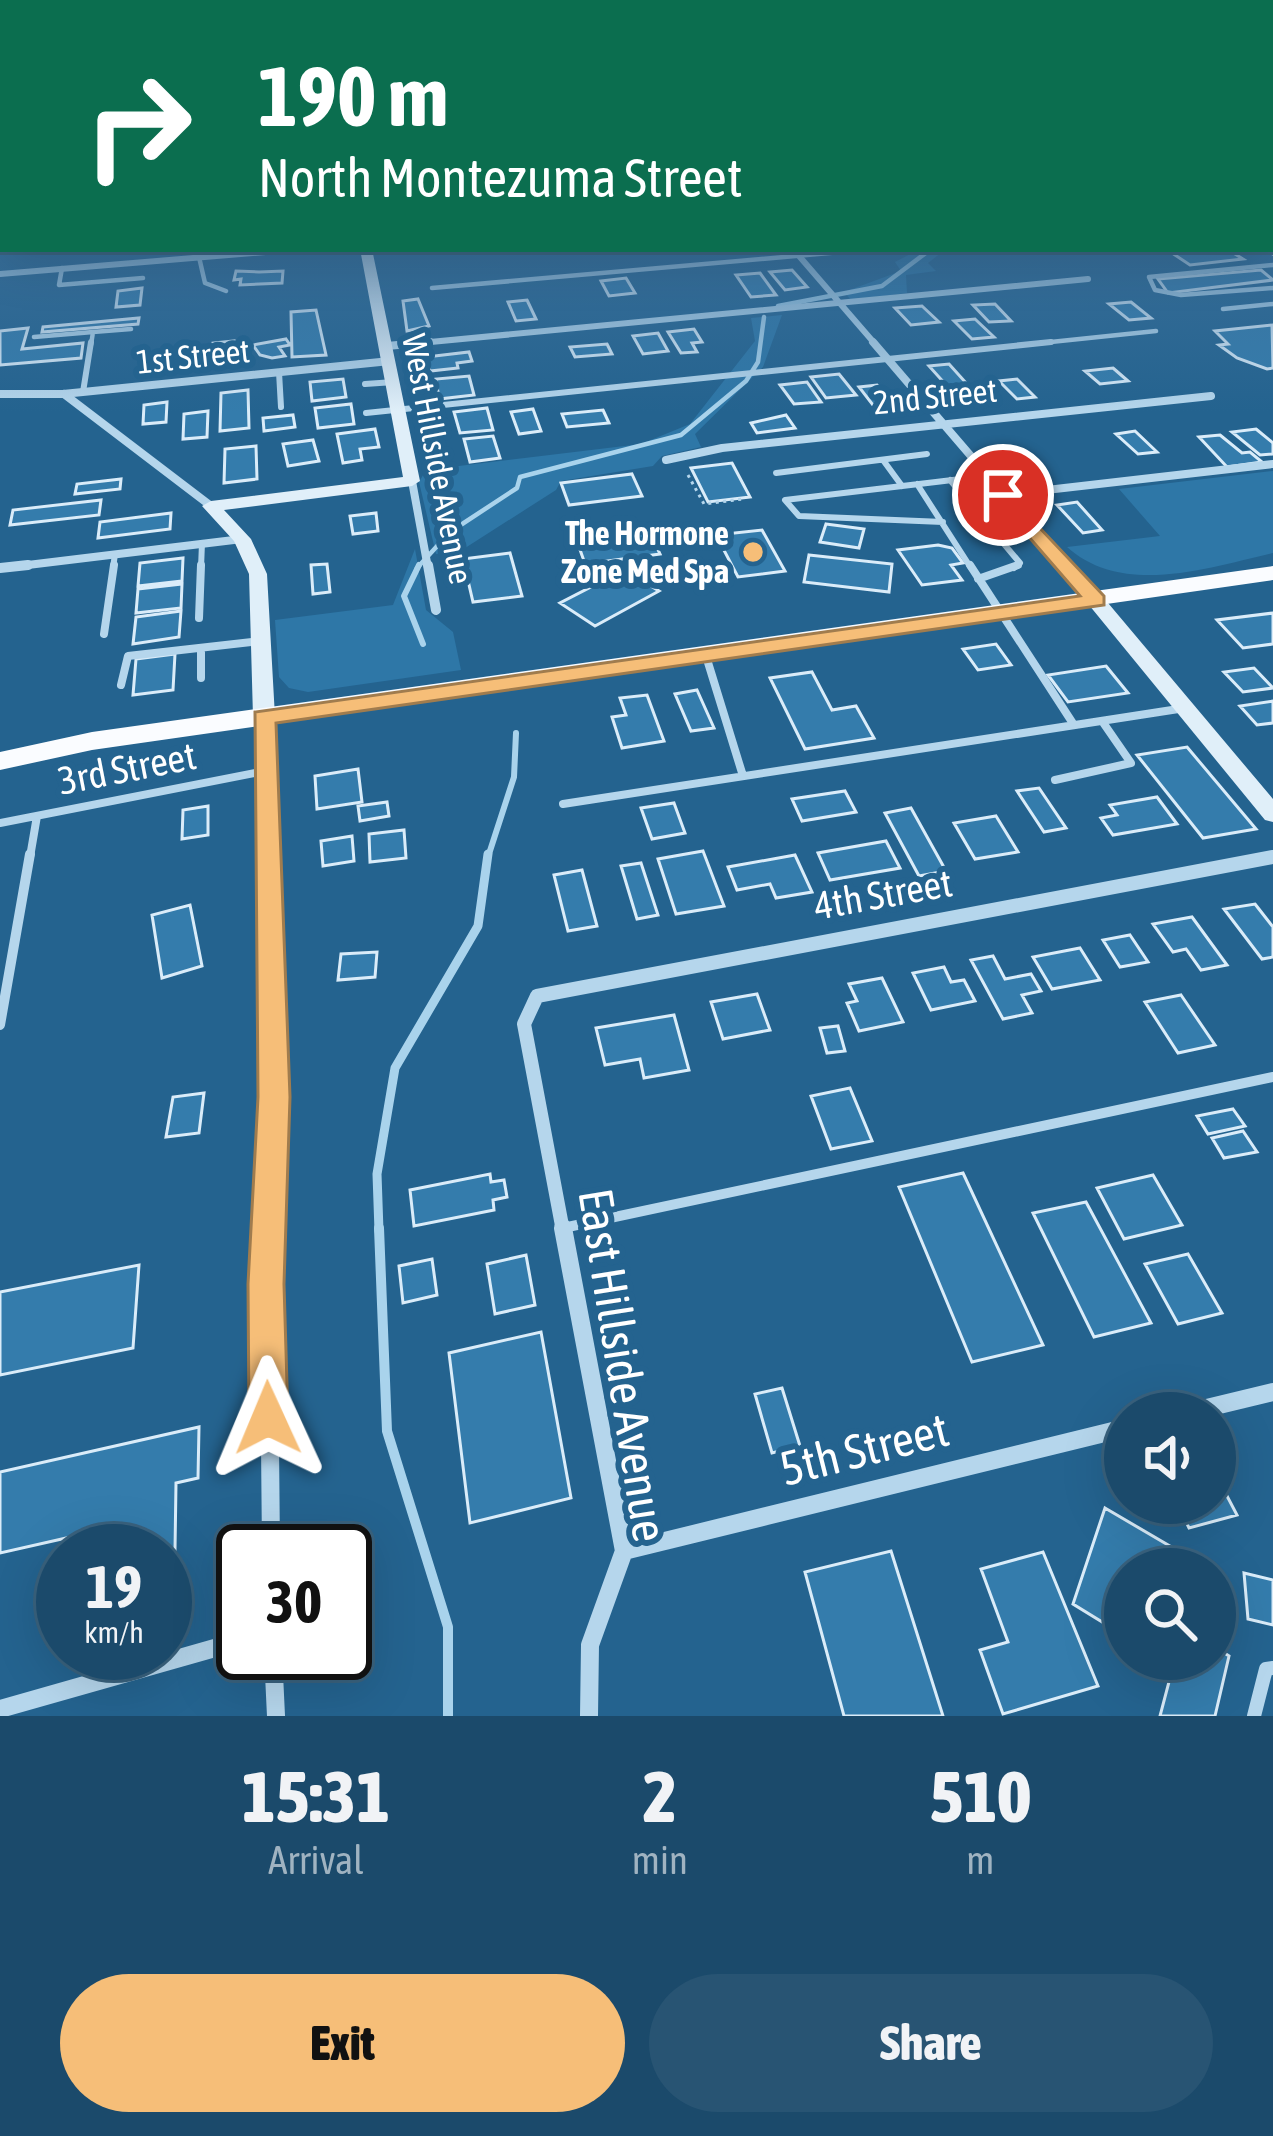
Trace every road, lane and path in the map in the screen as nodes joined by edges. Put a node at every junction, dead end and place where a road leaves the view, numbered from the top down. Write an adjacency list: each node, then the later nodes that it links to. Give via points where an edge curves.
1 (251, 252): 4 (street)
2 (368, 252): 22 (street, West Hillside Avenue)
3 (797, 252): 12 (lane); 15 (street)
4 (199, 257): 5 (street); 14 (lane, via 205,283)
5 (119, 264): 7 (street); 10 (lane)
6 (1273, 265): 13 (lane, via 1149,278 1155,290 1181,295)
7 (62, 268): 8 (street); 10 (lane, via 59,285)
8 (0, 274)
9 (142, 278): 10 (lane)
10 (117, 280)
11 (1088, 280): 15 (street, 1st Street)
12 (432, 288)
13 (1273, 288)
14 (226, 291)
15 (841, 302): 22 (street, 1st Street); 23 (street)
16 (1273, 304): 17 (lane)
17 (1223, 309)
18 (131, 329): 20 (lane)
19 (1156, 331): 23 (lane)
20 (93, 332): 21 (lane); 27 (lane)
21 (34, 337)
22 (388, 353): 24 (street, 1st Street); 25 (street, West Hillside Avenue)
23 (888, 360): 32 (lane); 34 (street)
24 (278, 372): 27 (street, 1st Street); 31 (lane)
25 (394, 382): 26 (lane); 32 (street, West Hillside Avenue)
26 (365, 385)
27 (83, 392): 29 (street, 1st Street)
28 (0, 394): 29 (street, 1st Street)
29 (63, 394): 48 (street)
30 (1211, 396): 34 (street, 2nd Street)
31 (281, 407)
32 (399, 410): 33 (lane); 43 (street, West Hillside Avenue)
33 (367, 413)
34 (941, 425): 36 (street, 2nd Street); 41 (street)
35 (927, 454): 37 (lane)
36 (666, 460)
37 (883, 460): 40 (lane); 45 (lane)
38 (681, 462): 47 (path, via 704,504)
39 (1273, 464): 46 (street)
40 (776, 473)
41 (986, 476): 42 (lane); 46 (street)
42 (950, 480): 44 (lane); 55 (lane, via 1020,563)
43 (412, 482): 48 (street); 57 (street, West Hillside Avenue)
44 (917, 484): 45 (lane); 49 (lane)
45 (902, 486): 49 (lane, via 785,500 799,516)
46 (1003, 495): 56 (street)
47 (743, 499)
48 (212, 506): 50 (street)
49 (943, 522): 55 (lane)
50 (242, 538): 51 (street); 61 (street, via 258,574)
51 (202, 543): 52 (street); 59 (lane)
52 (115, 554): 53 (street); 60 (lane)
53 (0, 568)
54 (1273, 573): 56 (main road)
55 (978, 579): 58 (lane)
56 (1096, 601): 58 (main road); 66 (street)
57 (436, 610)
58 (999, 615): 63 (main road); 69 (lane)
59 (199, 618)
60 (104, 634)
61 (260, 641): 62 (lane); 67 (street)
62 (201, 648): 64 (lane); 65 (lane, via 128,656)
63 (706, 656): 67 (main road); 72 (lane)
64 (201, 678)
65 (121, 685)
66 (1185, 708): 68 (lane); 75 (street)
67 (264, 717): 70 (main road); 71 (street)
68 (1102, 721): 69 (lane); 73 (lane, via 1131,763)
69 (1074, 725): 72 (lane)
70 (0, 761)
71 (265, 771): 76 (lane, 3rd Street); 86 (street, via 274,1097 266,1284)
72 (743, 776): 74 (lane)
73 (1055, 780)
74 (563, 804)
75 (1273, 814)
76 (37, 816): 77 (lane, 3rd Street); 80 (lane)
77 (0, 823)
78 (1273, 857): 79 (street, 4th Street, via 570,986 537,996)
79 (524, 1024): 82 (street, East Hillside Avenue)
80 (0, 1025)
81 (1273, 1077): 82 (lane)
82 (563, 1228): 87 (street, East Hillside Avenue)
83 (1273, 1391): 84 (street)
84 (1236, 1400)
85 (1104, 1433): 87 (street, 5th Street)
86 (270, 1524)
87 (624, 1551): 93 (street, East Hillside Avenue, via 590,1645)
88 (216, 1648): 91 (street)
89 (1273, 1668): 94 (lane, via 1266,1669)
90 (274, 1680): 92 (street)
91 (0, 1709)
92 (275, 1716)
93 (589, 1716)
94 (1254, 1716)

